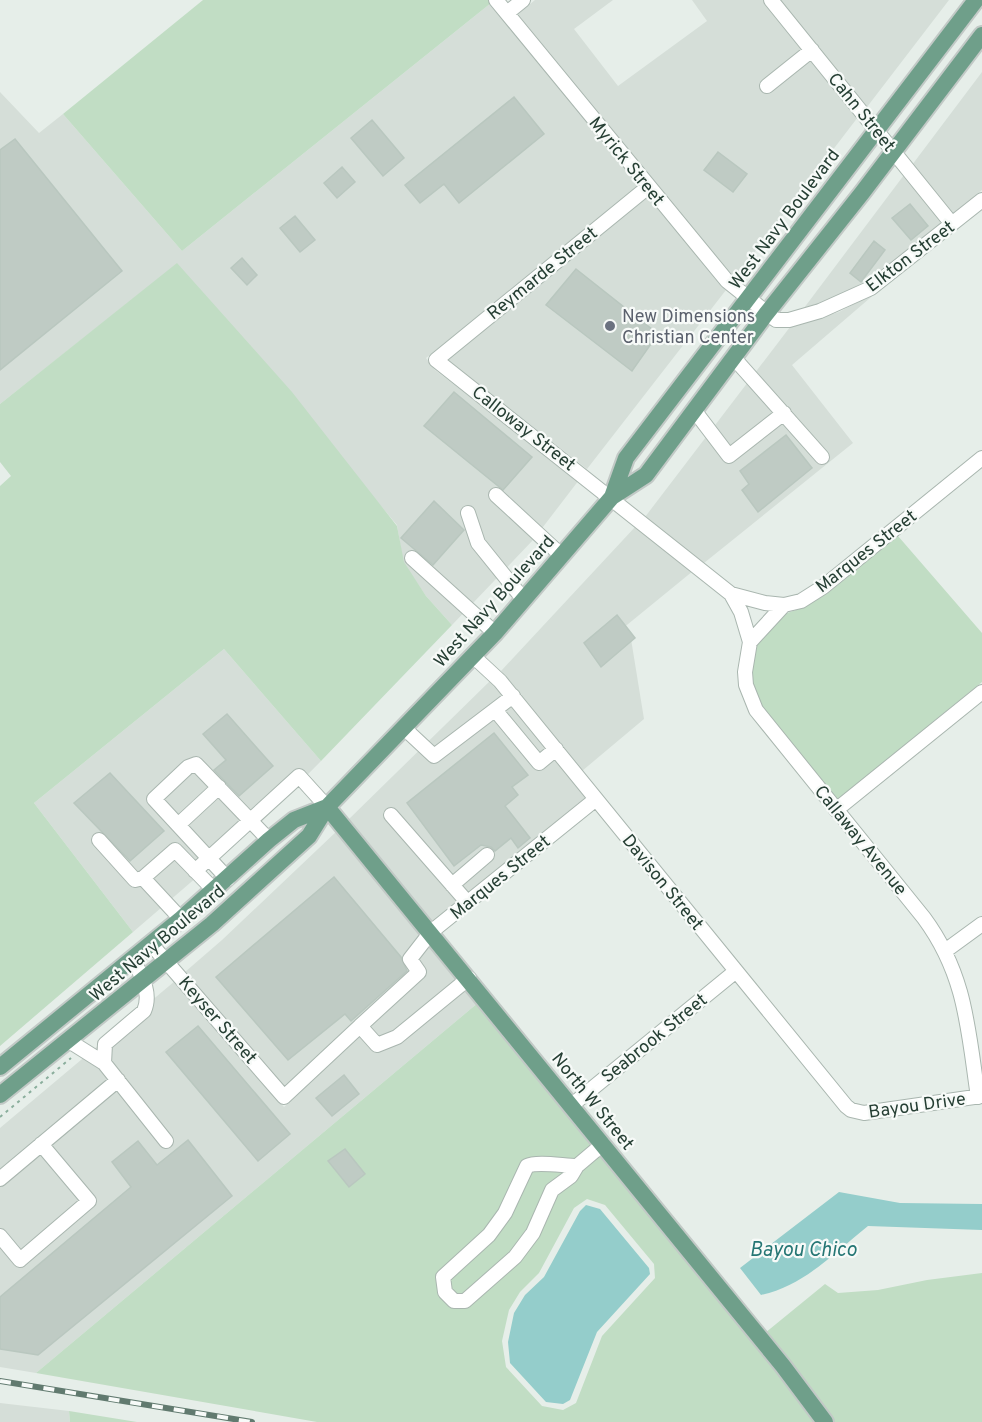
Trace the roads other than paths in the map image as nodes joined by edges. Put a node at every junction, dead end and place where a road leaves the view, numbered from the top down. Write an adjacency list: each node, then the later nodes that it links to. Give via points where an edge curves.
1 (496, 0): 5 (street, Myrick Street)
2 (523, 0): 5 (street)
3 (771, 0): 7 (street, Cahn Street)
4 (976, 0): 9 (main road, West Navy Boulevard)
5 (507, 13): 11 (street, Myrick Street)
6 (982, 35): 10 (main road, West Navy Boulevard)
7 (813, 50): 8 (street); 9 (street, Cahn Street)
8 (768, 86)
9 (877, 129): 10 (street, Cahn Street); 14 (main road, West Navy Boulevard)
10 (894, 152): 13 (street, Cahn Street); 15 (main road, West Navy Boulevard)
11 (648, 187): 14 (street, Myrick Street, via 726,281); 17 (street, Reymarde Street)
12 (982, 200): 13 (street, Elkton Street)
13 (952, 224): 15 (street, Elkton Street, via 885,278 851,298 789,320)
14 (747, 299): 15 (street, Myrick Street); 23 (main road, West Navy Boulevard, via 626,458)
15 (766, 314): 16 (main road, West Navy Boulevard)
16 (733, 357): 18 (main road, West Navy Boulevard); 19 (street)
17 (436, 360): 23 (street, Calloway Street)
18 (694, 410): 19 (street, via 729,456); 23 (main road, West Navy Boulevard, via 646,475)
19 (784, 413): 20 (street)
20 (822, 457)
21 (982, 458): 29 (street, Marques Street, via 823,587 801,601)
22 (496, 495): 25 (street)
23 (612, 497): 25 (main road, West Navy Boulevard); 27 (street, Callaway Avenue)
24 (468, 513): 28 (street, via 478,543)
25 (562, 556): 28 (main road, West Navy Boulevard)
26 (412, 558): 30 (street)
27 (731, 594): 29 (street, Callaway Avenue); 31 (street, Callaway Avenue)
28 (524, 600): 30 (main road, West Navy Boulevard)
29 (784, 605): 31 (street, Marques Street)
30 (495, 633): 32 (main road, West Navy Boulevard)
31 (750, 642): 41 (street, Callaway Avenue, via 745,672 756,710)
32 (473, 656): 34 (street, Davison Street); 36 (main road, West Navy Boulevard)
33 (982, 692): 41 (street)
34 (513, 696): 35 (street); 37 (street, Davison Street)
35 (496, 711): 36 (street, via 434,756); 37 (street, via 539,763)
36 (404, 728): 40 (main road, West Navy Boulevard)
37 (556, 749): 39 (street, Davison Street)
38 (219, 788): 43 (street); 44 (street); 44 (street, via 196,764 188,767 154,799)
39 (596, 799): 56 (street, Marques Street); 64 (street, Davison Street)
40 (327, 807): 43 (street, via 299,776); 47 (main road, West Navy Boulevard, via 294,820); 59 (main road, North W Street); 63 (main road, West Navy Boulevard, via 309,836)
41 (836, 810): 61 (street, Callaway Avenue, via 924,918)
42 (391, 815): 54 (street)
43 (251, 820): 47 (street); 50 (street)
44 (178, 825): 45 (street)
45 (189, 837): 48 (street); 50 (street)
46 (99, 840): 52 (street, via 135,880)
47 (269, 840): 53 (main road, West Navy Boulevard)
48 (175, 850): 51 (street); 52 (street)
49 (487, 855): 54 (street)
50 (209, 858): 51 (street); 53 (street)
51 (195, 871): 55 (street)
52 (143, 878): 57 (street)
53 (228, 879): 55 (main road, West Navy Boulevard)
54 (452, 885): 56 (street)
55 (214, 890): 57 (main road, West Navy Boulevard)
56 (468, 903): 59 (street, Marques Street)
57 (182, 919): 60 (main road, West Navy Boulevard)
58 (982, 924): 61 (street)
59 (431, 932): 65 (main road, North W Street); 67 (street, Marques Street, via 410,959 419,972)
60 (151, 944): 62 (main road, West Navy Boulevard); 63 (street, Keyser Street)
61 (945, 951): 73 (street, Callaway Avenue, via 962,995)
62 (132, 959): 66 (street); 70 (main road, West Navy Boulevard)
63 (167, 962): 66 (main road, West Navy Boulevard); 67 (street, Keyser Street, via 284,1097)
64 (736, 971): 74 (street, Seabrook Street); 75 (street, Davison Street)
65 (469, 978): 67 (street, via 397,1037 377,1045); 74 (main road, North W Street)
66 (144, 980): 68 (main road, West Navy Boulevard); 69 (street, via 147,1005 105,1044)
67 (360, 1026)
68 (69, 1041): 69 (street); 72 (main road, West Navy Boulevard)
69 (104, 1063): 71 (street)
70 (0, 1067)
71 (118, 1080): 76 (street); 77 (street)
72 (0, 1095)
73 (980, 1097): 75 (street, Bayou Drive, via 864,1113)
74 (572, 1106): 78 (main road, North W Street)
75 (851, 1110)
76 (166, 1141)
77 (41, 1144): 81 (street); 83 (street, via 89,1201 20,1260)
78 (603, 1144): 80 (street); 84 (main road, North W Street)
79 (553, 1166): 80 (street); 82 (street); 82 (street, via 527,1166 494,1228 443,1277 445,1292 454,1301 465,1301 515,1257 532,1233)
80 (577, 1166): 82 (street, via 571,1176)
81 (0, 1179)
82 (552, 1190)
83 (0, 1236)
84 (825, 1422)

